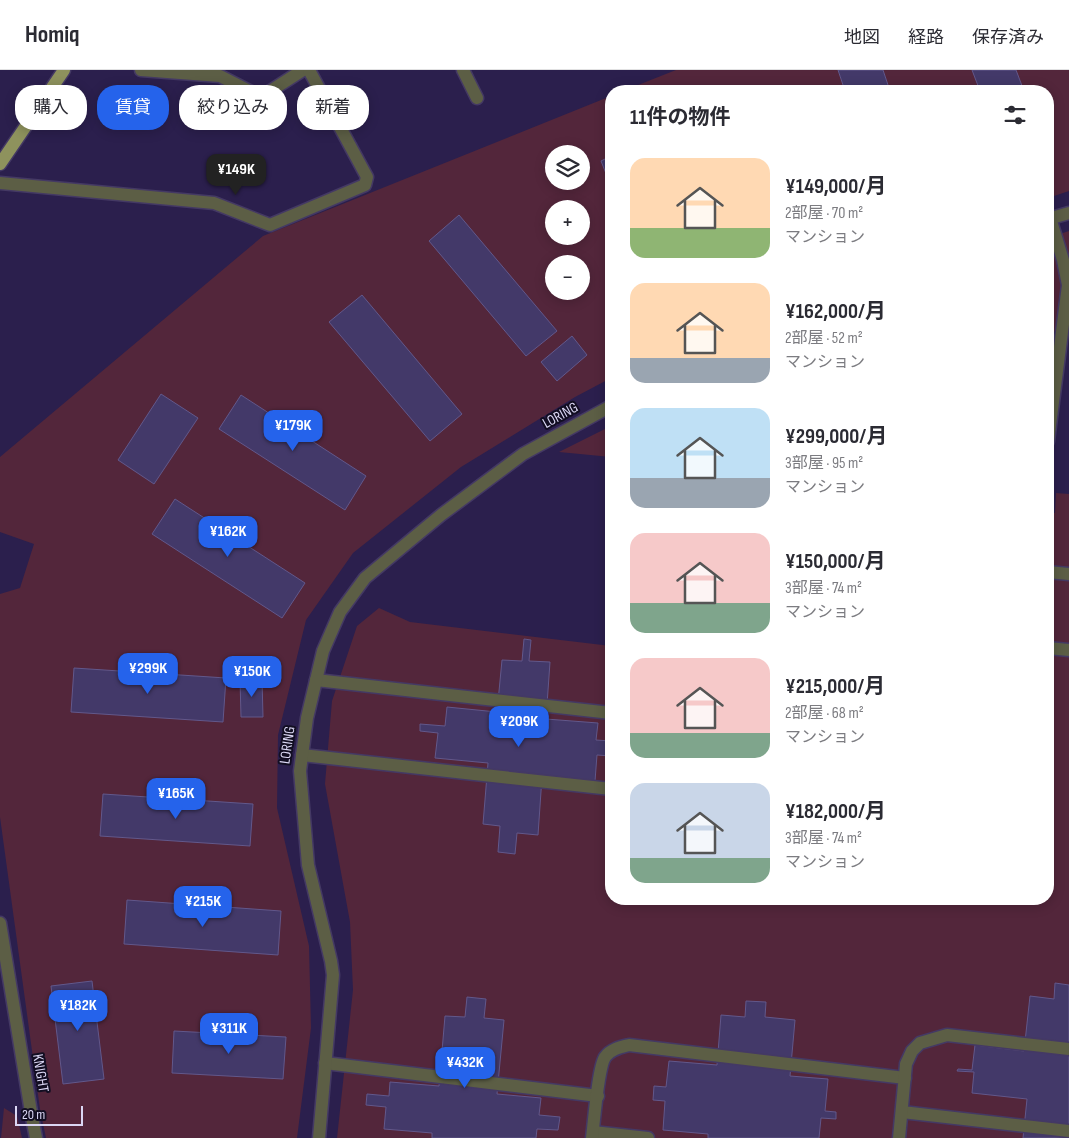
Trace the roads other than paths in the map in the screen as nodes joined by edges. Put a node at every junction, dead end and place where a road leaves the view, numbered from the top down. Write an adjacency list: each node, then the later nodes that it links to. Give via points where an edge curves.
1 (64, 70): 7 (main road)
2 (141, 70): 3 (street, via 220,76 261,97)
3 (303, 70)
4 (309, 70): 8 (street, via 367,177 365,185 270,225 214,203)
5 (467, 71): 6 (street)
6 (477, 98)
7 (0, 164)
8 (0, 183)
9 (1069, 213): 10 (street)
10 (1054, 217)
11 (1054, 233): 12 (street, via 1068,285)
12 (1054, 394)
13 (605, 409): 18 (street, LORING, via 523,454 441,515 365,578 340,612 323,651)
14 (1054, 573): 15 (street)
15 (1069, 574)
16 (1054, 649): 17 (street)
17 (1069, 650)
18 (316, 680): 19 (street); 20 (street, LORING)
19 (605, 712)
20 (302, 755): 21 (street); 24 (street, LORING, via 300,771 308,865 333,975)
21 (605, 788)
22 (0, 923): 30 (street, KNIGHT)
23 (1069, 1048): 25 (street, via 947,1035 920,1043 906,1064)
24 (325, 1063): 26 (street); 31 (street, LORING)
25 (905, 1078): 26 (street, via 629,1045 616,1048 606,1057); 27 (street)
26 (598, 1096): 29 (street)
27 (902, 1112): 28 (street); 33 (street)
28 (1069, 1131)
29 (593, 1135): 32 (street)
30 (36, 1138)
31 (319, 1138)
32 (648, 1138)
33 (899, 1138)

